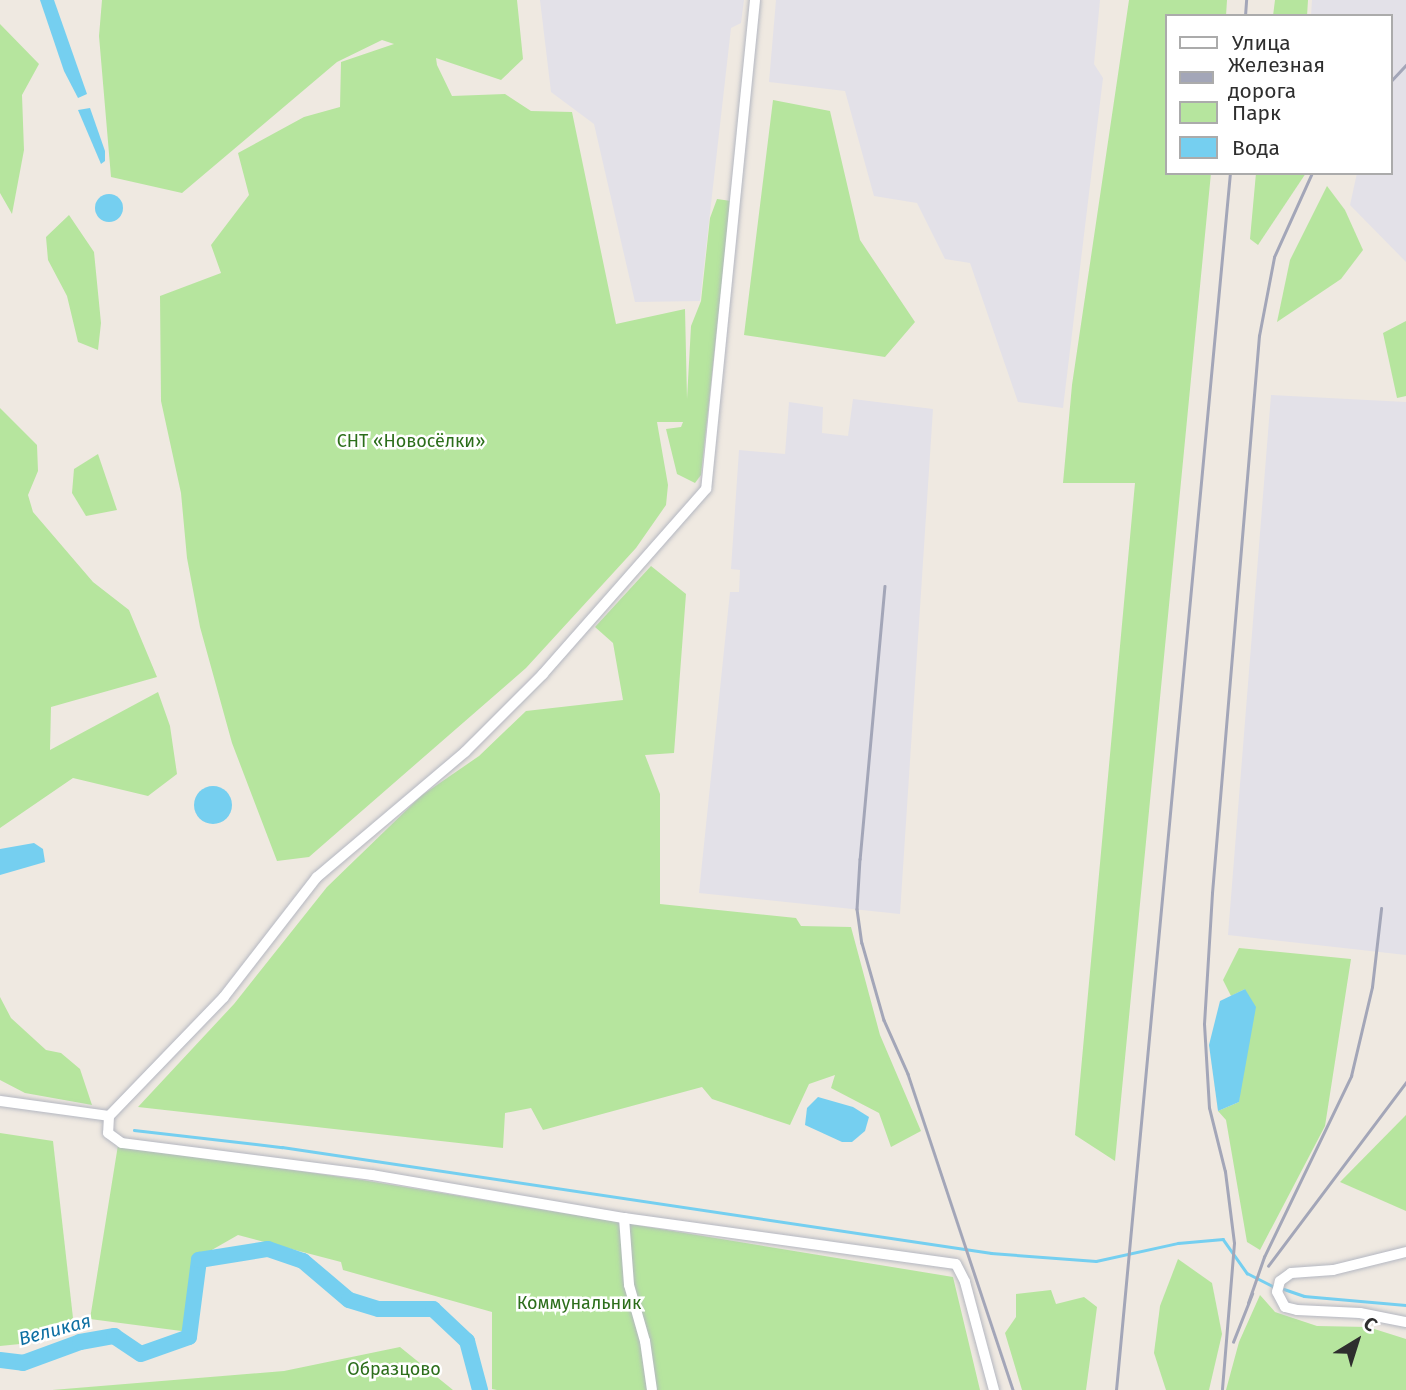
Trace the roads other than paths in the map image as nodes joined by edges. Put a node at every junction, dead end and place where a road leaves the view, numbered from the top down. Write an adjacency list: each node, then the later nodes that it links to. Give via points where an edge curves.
1 (755, 0): 5 (street, via 706,489 665,541 527,691 465,752 317,877 224,996)
2 (0, 1101): 3 (street)
3 (11, 1103): 4 (street); 5 (street)
4 (0, 1112)
5 (109, 1116): 6 (street, via 108,1133 122,1143 372,1175)
6 (624, 1218): 9 (street, via 629,1285 645,1341); 10 (street, via 956,1264)
7 (1406, 1252): 8 (street, via 1334,1270 1291,1273 1280,1281 1277,1292 1285,1307 1297,1310 1360,1313)
8 (1406, 1322)
9 (652, 1390)
10 (994, 1390)

